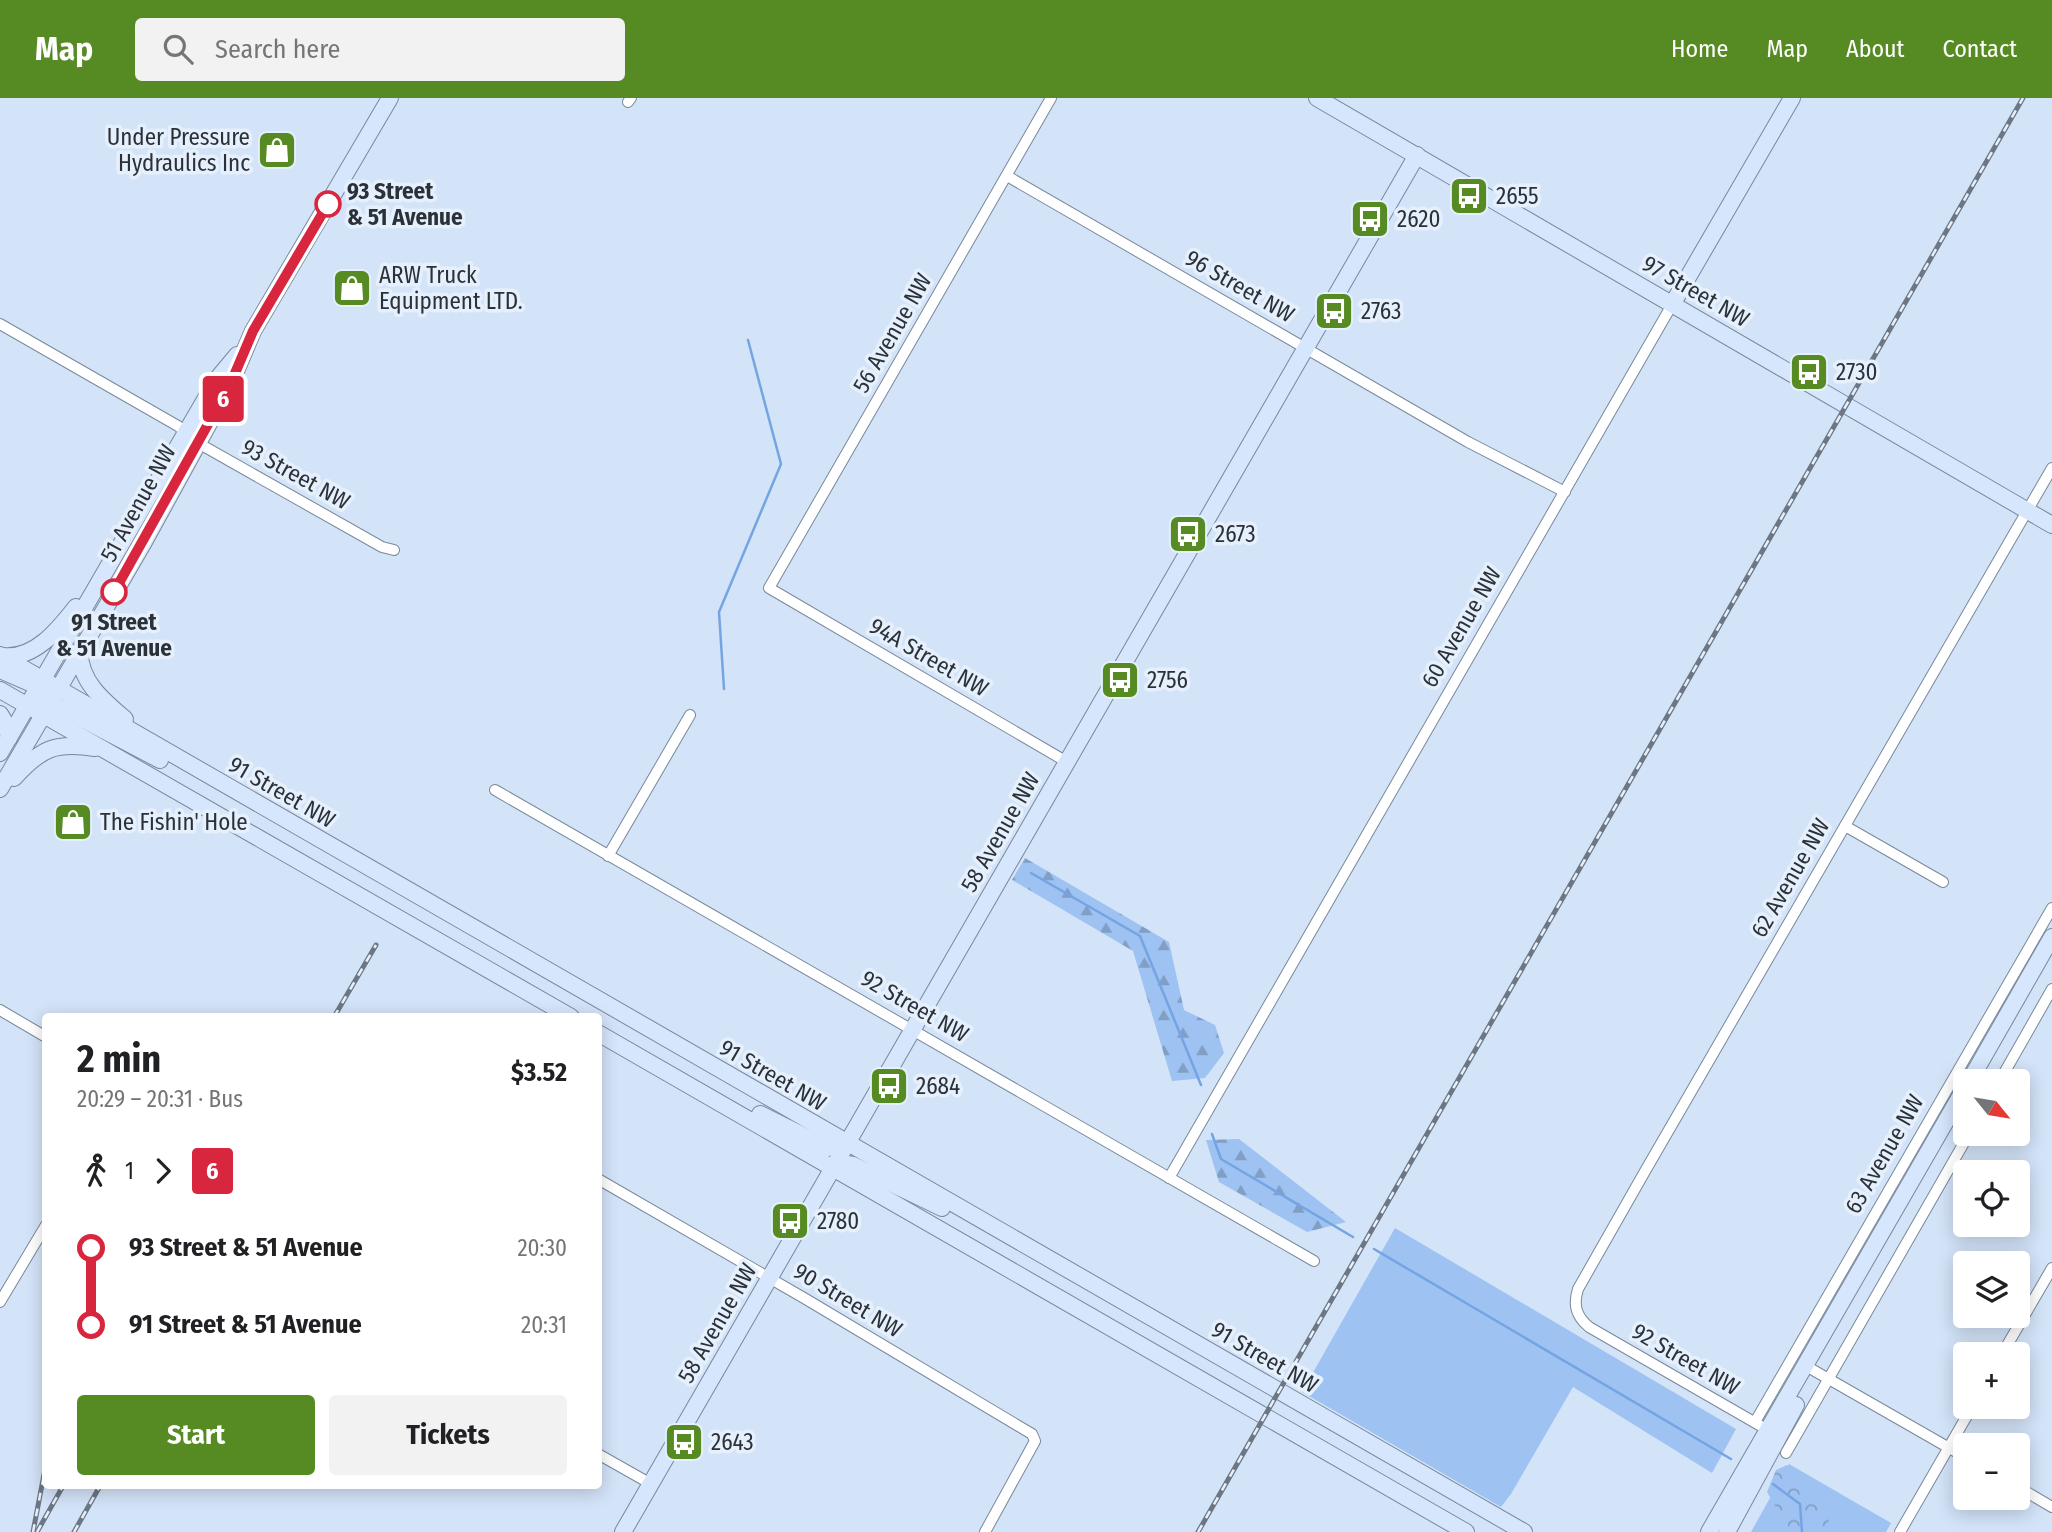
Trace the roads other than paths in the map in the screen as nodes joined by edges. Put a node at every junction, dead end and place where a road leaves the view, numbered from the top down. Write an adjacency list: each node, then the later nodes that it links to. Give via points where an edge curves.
1 (390, 98): 10 (main road, 51 Avenue NW, via 245,345 217,379)
2 (1051, 98): 6 (street, 56 Avenue NW)
3 (1317, 98): 5 (main road, 97 Street NW)
4 (1792, 98): 7 (main road, 60 Avenue NW)
5 (1417, 155): 7 (main road, 97 Street NW); 9 (main road, 58 Avenue NW)
6 (1006, 176): 9 (street, 96 Street NW); 17 (street, 56 Avenue NW)
7 (1673, 303): 12 (street, 60 Avenue NW); 13 (main road, 97 Street NW)
8 (0, 324): 10 (street, 93 Street NW)
9 (1306, 348): 12 (street, 96 Street NW); 32 (main road, 58 Avenue NW)
10 (192, 437): 15 (street, 93 Street NW); 16 (main road, 51 Avenue NW); 18 (main road, 51 Avenue NW)
11 (2052, 468): 13 (street, 62 Avenue NW)
12 (1565, 492): 57 (street, 60 Avenue NW)
13 (2027, 510): 14 (main road, 97 Street NW); 36 (street, 62 Avenue NW)
14 (2052, 524)
15 (394, 550)
16 (105, 573): 19 (main road, via 36,648 19,656); 21 (main road, 51 Avenue NW)
17 (769, 589): 32 (street, 94A Street NW)
18 (80, 653): 22 (main road, 51 Avenue NW); 29 (main road, via 82,671 99,695)
19 (0, 655): 21 (main road)
20 (0, 670): 21 (main road)
21 (40, 683): 22 (main road, via 52,691); 24 (main road, 51 Avenue NW)
22 (58, 688): 25 (main road, 51 Avenue NW); 29 (main road, 91 Street NW)
23 (0, 690): 24 (main road)
24 (28, 705): 25 (main road); 28 (main road, 51 Avenue NW)
25 (47, 709): 30 (main road); 33 (main road, via 178,769); 35 (main road, 51 Avenue NW)
26 (0, 714): 28 (main road)
27 (690, 715): 37 (street)
28 (9, 738): 31 (main road, 51 Avenue NW)
29 (159, 747): 33 (main road, 91 Street NW)
30 (104, 750): 35 (main road, via 73,745 50,748); 44 (main road)
31 (0, 753)
32 (1067, 762): 45 (main road, 58 Avenue NW)
33 (205, 774): 54 (main road, 91 Street NW)
34 (495, 790): 37 (street, 92 Street NW)
35 (0, 792)
36 (1845, 826): 38 (street); 65 (street, 62 Avenue NW, via 1578,1289)
37 (608, 856): 45 (street, 92 Street NW)
38 (1943, 883)
39 (2052, 908): 69 (street, 63 Avenue NW)
40 (2052, 937): 48 (main road)
41 (2052, 957): 49 (main road)
42 (2052, 989): 50 (street)
43 (0, 1010): 47 (street)
44 (564, 1013)
45 (913, 1029): 54 (main road, 58 Avenue NW); 57 (street, 92 Street NW)
46 (602, 1034): 51 (main road)
47 (42, 1035)
48 (1976, 1069)
49 (1988, 1069)
50 (2006, 1069)
51 (695, 1087): 54 (main road, via 720,1093 828,1148); 56 (main road)
52 (1953, 1111): 67 (main road, 63 Avenue NW)
53 (1953, 1130): 67 (main road, 63 Avenue NW)
54 (847, 1143): 56 (main road, 58 Avenue NW); 59 (main road, 91 Street NW)
55 (1961, 1146): 67 (street, 63 Avenue NW)
56 (832, 1168): 59 (main road, via 853,1165 929,1203); 63 (main road, 58 Avenue NW); 79 (main road)
57 (1169, 1178): 61 (street, 92 Street NW)
58 (602, 1181): 63 (street, 90 Street NW)
59 (998, 1230): 80 (main road, 91 Street NW)
60 (42, 1232): 64 (street)
61 (1314, 1261)
62 (2052, 1268): 66 (street)
63 (769, 1277): 74 (main road, 58 Avenue NW); 78 (street, 90 Street NW, via 1032,1434 1035,1441)
64 (0, 1302)
65 (1577, 1313): 69 (street, 92 Street NW, via 1589,1326)
66 (2010, 1342)
67 (1817, 1372): 69 (main road, 63 Avenue NW); 70 (street); 72 (street, 63 Avenue NW)
68 (1965, 1419): 70 (street)
69 (1768, 1430): 81 (main road, 63 Avenue NW); 82 (main road, 63 Avenue NW)
70 (1949, 1448): 71 (street); 83 (street)
71 (1953, 1450)
72 (1786, 1453)
73 (602, 1456): 74 (street)
74 (650, 1484): 77 (main road, 58 Avenue NW)
75 (2030, 1495): 76 (street)
76 (2052, 1507)
77 (623, 1532)
78 (985, 1532)
79 (1466, 1532)
80 (1524, 1532)
81 (1709, 1532)
82 (1727, 1532)
83 (1900, 1532)

